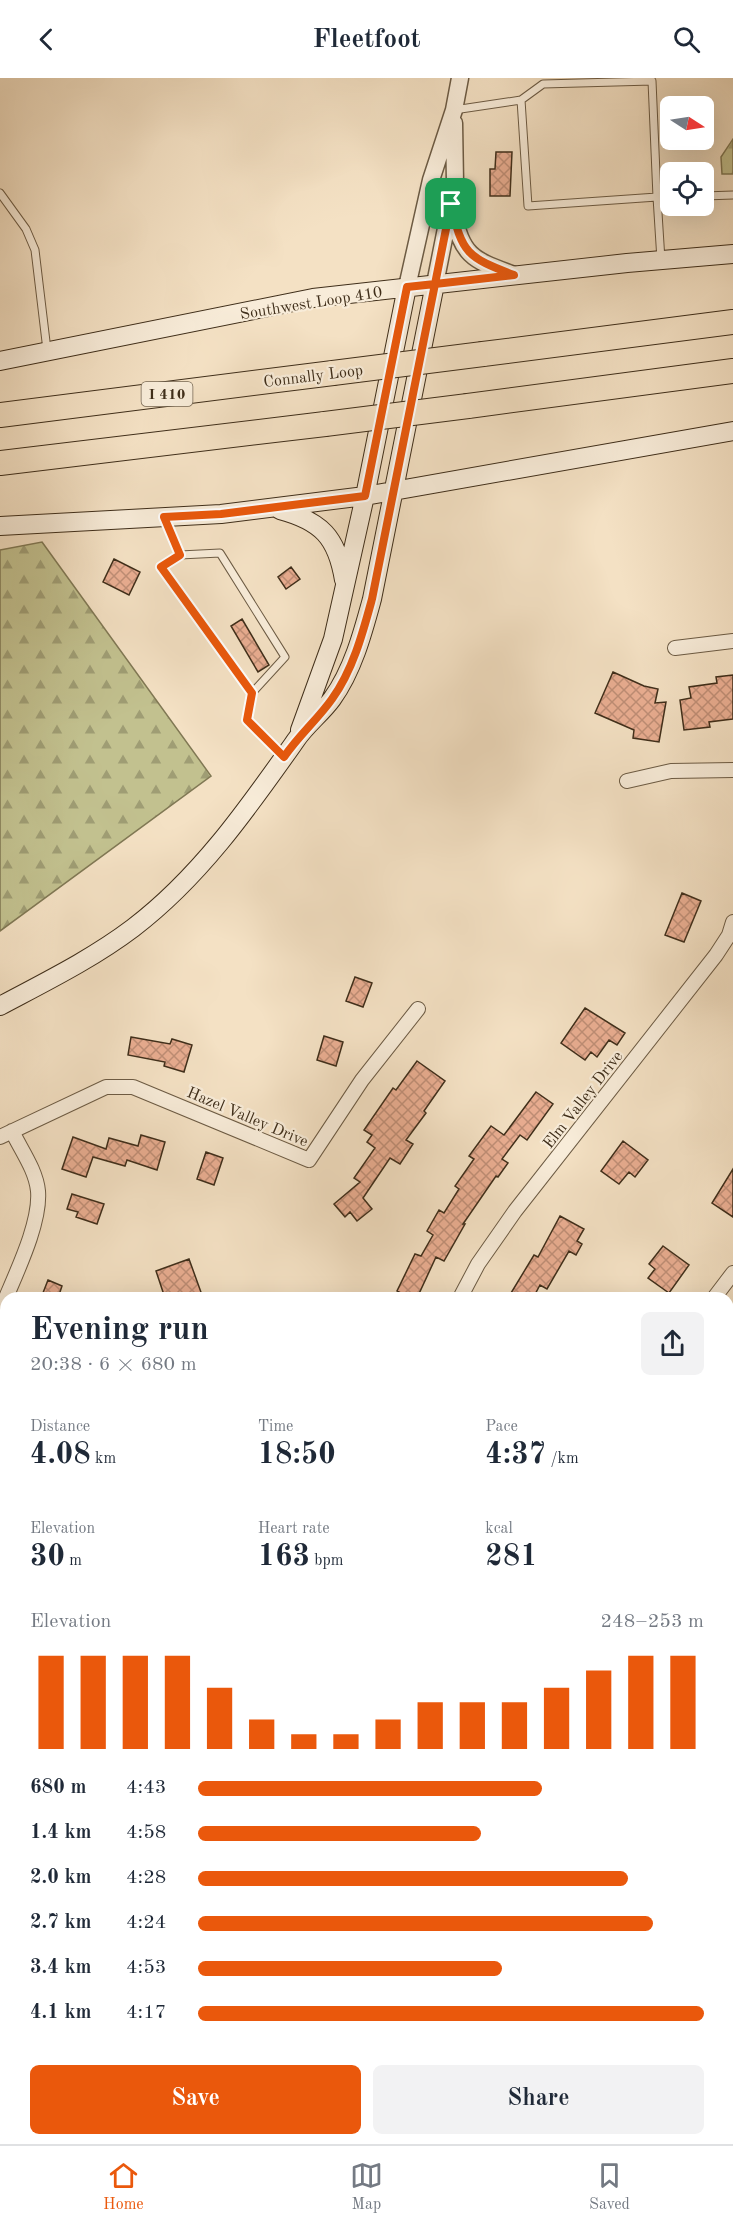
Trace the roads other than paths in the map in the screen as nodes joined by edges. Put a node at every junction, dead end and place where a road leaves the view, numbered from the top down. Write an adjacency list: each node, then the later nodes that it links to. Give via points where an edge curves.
1 (460, 78): 3 (street)
2 (521, 100): 3 (lane); 7 (lane, via 528,206); 7 (lane, via 543,84 652,81)
3 (454, 110): 8 (street, via 455,183); 13 (street, via 431,180)
4 (0, 193): 15 (lane, via 26,229 34,250)
5 (733, 195): 6 (lane)
6 (714, 196)
7 (657, 197): 10 (lane)
8 (451, 204): 11 (street, via 466,249 482,263); 12 (street)
9 (733, 254): 10 (main road, Southwest Loop 410)
10 (661, 260): 11 (main road, Southwest Loop 410)
11 (514, 275): 12 (main road, Southwest Loop 410)
12 (435, 284): 13 (main road, Southwest Loop 410); 21 (main road)
13 (407, 287): 15 (main road, Southwest Loop 410, via 313,298); 22 (main road)
14 (733, 322): 18 (highway, Connally Loop / I 410, bridge)
15 (47, 352): 16 (main road, Southwest Loop 410)
16 (0, 361)
17 (733, 371): 20 (highway, bridge)
18 (0, 415)
19 (733, 430): 21 (main road)
20 (0, 463)
21 (393, 491): 22 (main road); 31 (main road, via 362,635 332,699)
22 (365, 496): 23 (main road); 27 (main road)
23 (272, 507): 24 (main road); 27 (main road, via 302,516 324,531 341,562)
24 (164, 517): 25 (main road); 26 (lane)
25 (0, 526)
26 (180, 555): 30 (lane, via 161,567); 30 (lane, via 220,553 285,657)
27 (345, 589): 31 (main road, via 333,639)
28 (733, 641): 29 (street)
29 (675, 648)
30 (252, 693): 32 (lane, via 247,720)
31 (297, 737): 32 (main road)
32 (284, 757): 36 (main road, via 205,861 133,928)
33 (733, 770): 34 (street, via 671,771)
34 (627, 781)
35 (733, 922): 41 (street, Elm Valley Drive, via 716,955 515,1211)
36 (0, 1006)
37 (418, 1009): 38 (street, Hazel Valley Drive, via 362,1080 309,1160 133,1087 106,1087)
38 (6, 1134): 40 (street, via 31,1168 38,1190 31,1233)
39 (733, 1273): 42 (street)
40 (8, 1292)
41 (463, 1292)
42 (719, 1292)

